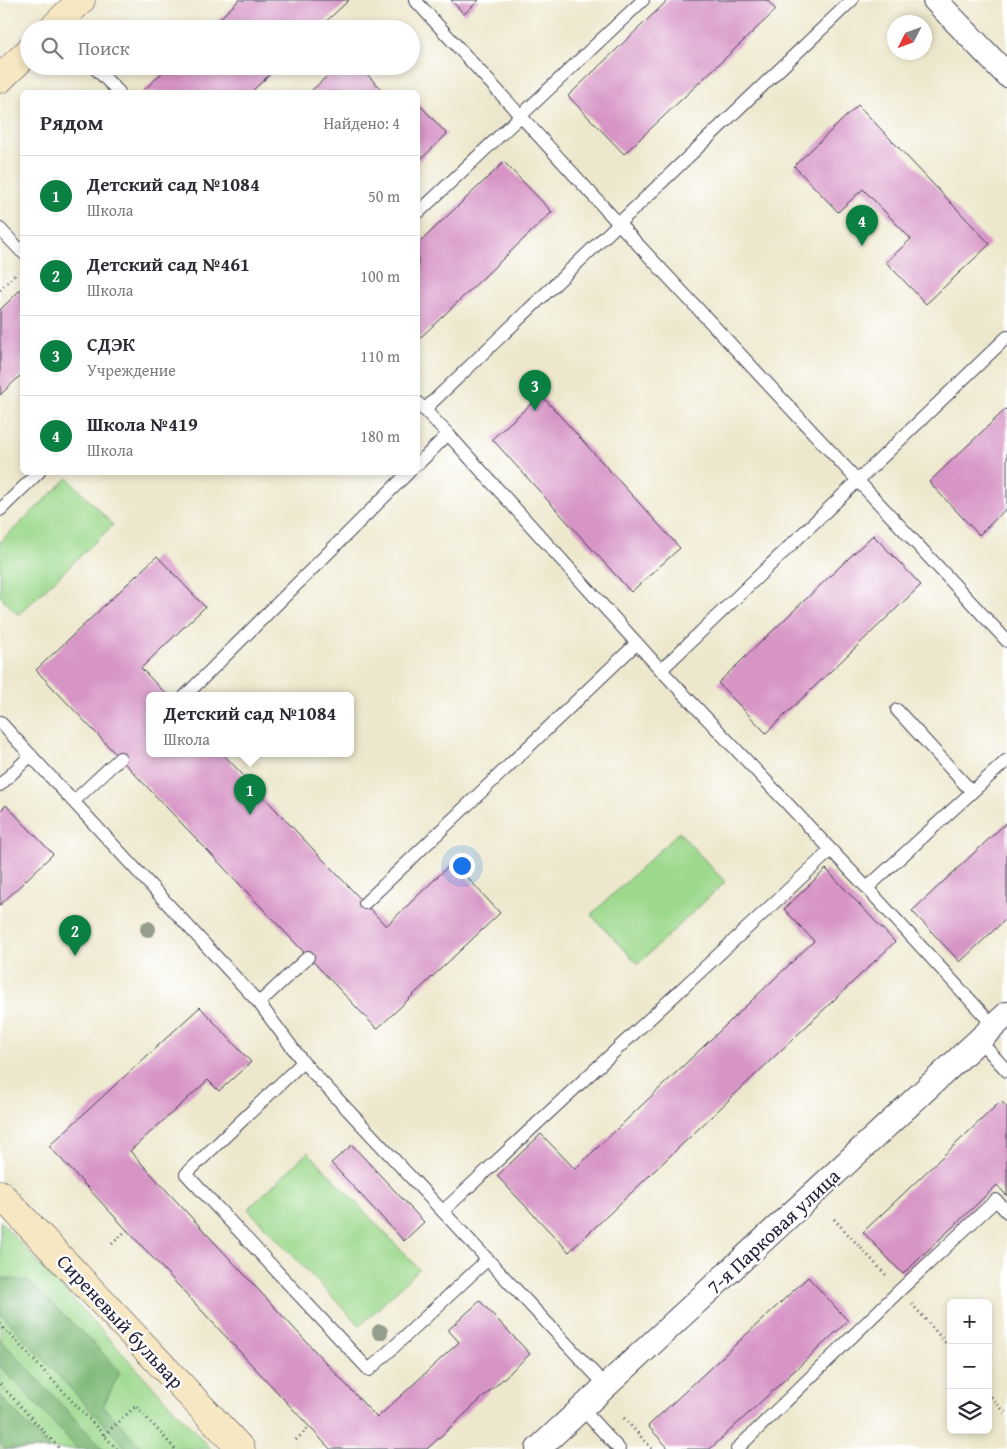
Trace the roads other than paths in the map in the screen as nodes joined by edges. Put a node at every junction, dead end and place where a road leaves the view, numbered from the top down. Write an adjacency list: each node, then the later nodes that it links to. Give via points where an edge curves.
1 (415, 0): 10 (lane)
2 (643, 0): 10 (lane)
3 (852, 0): 12 (lane)
4 (935, 0): 7 (street)
5 (20, 59): 8 (main road)
6 (102, 75): 9 (lane)
7 (1007, 75)
8 (0, 78)
9 (117, 90)
10 (521, 116): 11 (lane); 12 (lane)
11 (420, 211)
12 (619, 224): 16 (lane); 21 (lane)
13 (0, 229): 14 (lane)
14 (20, 250)
15 (1007, 337): 21 (lane)
16 (421, 406): 17 (lane)
17 (448, 434): 18 (lane); 24 (lane)
18 (420, 462)
19 (36, 475): 22 (lane)
20 (406, 475): 26 (lane)
21 (858, 480): 23 (lane); 25 (lane)
22 (0, 510)
23 (1007, 641)
24 (637, 643): 25 (lane); 37 (lane)
25 (661, 670): 35 (lane)
26 (188, 692)
27 (897, 710): 33 (lane)
28 (0, 722): 29 (lane)
29 (31, 755): 32 (lane); 34 (lane)
30 (120, 758): 34 (lane)
31 (1007, 760): 33 (lane)
32 (0, 785)
33 (972, 792): 36 (lane)
34 (74, 801): 39 (lane)
35 (831, 850): 36 (lane); 44 (lane)
36 (867, 888): 40 (lane)
37 (365, 903)
38 (308, 957): 39 (lane)
39 (259, 1003): 41 (lane)
40 (993, 1026): 42 (lane); 47 (street, 7-я Парковая улица)
41 (303, 1062): 44 (lane); 46 (lane, via 186,1174 369,1370)
42 (1007, 1071)
43 (0, 1194): 49 (main road, Сиреневый бульвар)
44 (442, 1211): 46 (lane)
45 (1007, 1212): 52 (lane, via 996,1200)
46 (488, 1259): 47 (lane)
47 (606, 1386): 48 (street, 7-я Парковая улица)
48 (582, 1408): 50 (street, 7-я Парковая улица); 51 (lane)
49 (241, 1449)
50 (538, 1449)
51 (619, 1449)
52 (737, 1449)

